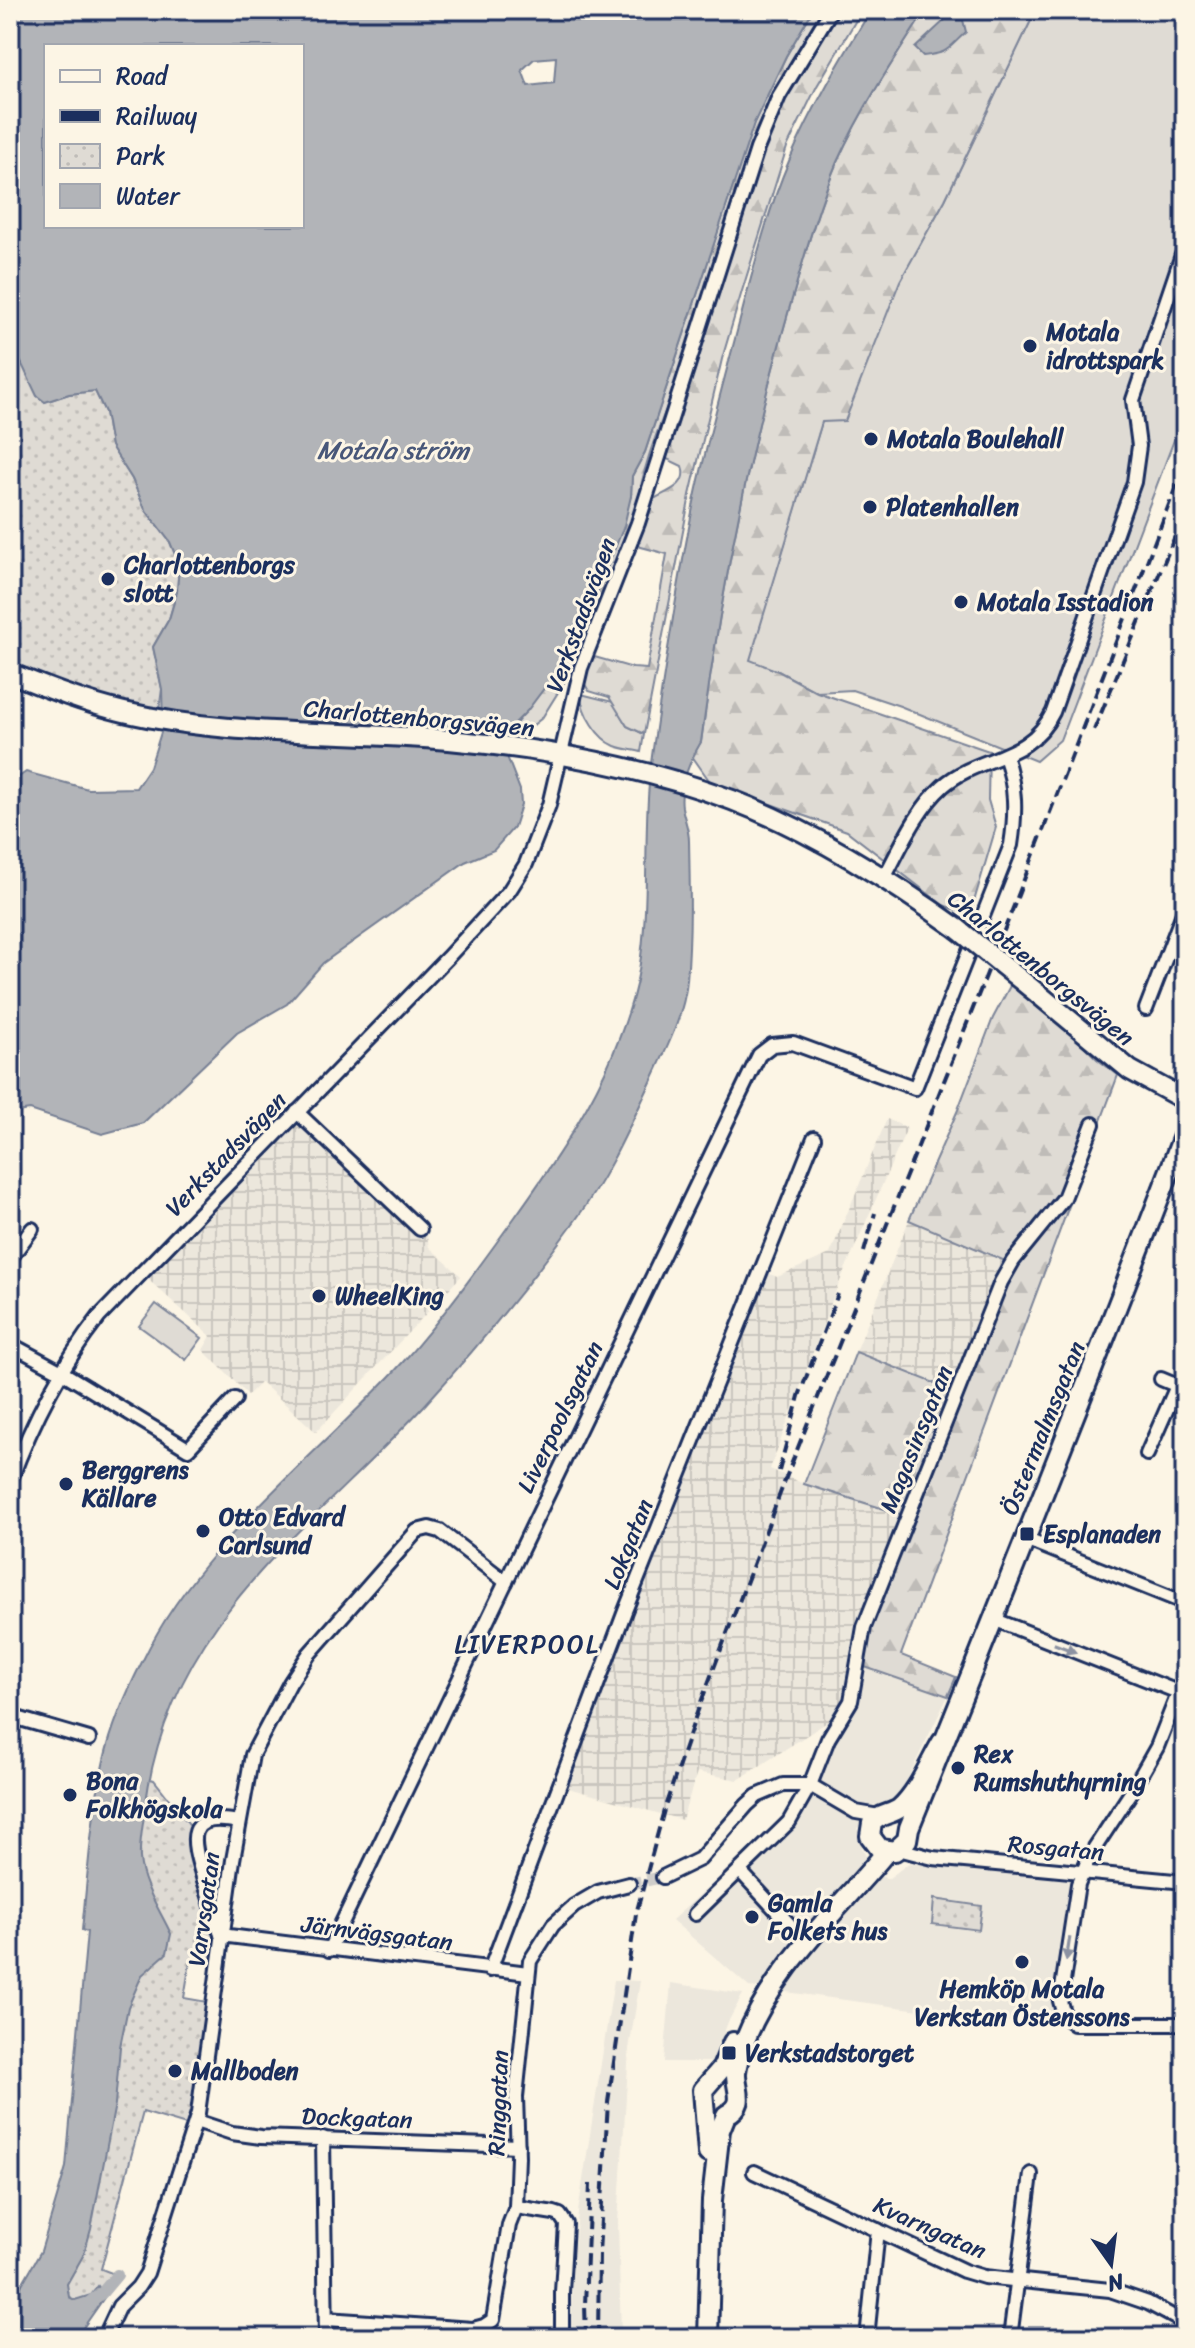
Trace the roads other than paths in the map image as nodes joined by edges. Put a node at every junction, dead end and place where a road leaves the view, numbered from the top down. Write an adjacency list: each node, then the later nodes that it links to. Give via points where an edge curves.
1 (831, 10): 6 (street, Verkstadsvägen, via 779,96 757,149 638,523 581,668)
2 (1185, 246): 7 (street, via 1133,400 1139,446 1134,482 1056,706 1035,739)
3 (10, 673): 5 (main road, Charlottenborgsvägen)
4 (10, 687): 5 (main road, Charlottenborgsvägen)
5 (80, 701): 6 (main road, Charlottenborgsvägen, via 163,720 412,737)
6 (561, 755): 8 (main road, Charlottenborgsvägen, via 703,789 809,836); 12 (street, Verkstadsvägen, via 540,835 509,891)
7 (1005, 756): 8 (street, via 942,787 922,811); 27 (street, Liverpoolsgatan, via 1015,803 1011,845 915,1088 793,1043 772,1045 759,1055)
8 (883, 880): 11 (main road, Charlottenborgsvägen, bridge, via 958,929 1130,1070)
9 (1185, 908): 10 (street)
10 (1146, 1009)
11 (1185, 1100)
12 (297, 1112): 17 (street); 20 (street, Verkstadsvägen, via 115,1299)
13 (1093, 1124): 34 (street, Magasinsgatan, via 1064,1198 1001,1282 864,1627 851,1701 828,1739)
14 (1185, 1131): 26 (main road, Östermalmsgatan)
15 (814, 1138): 46 (street, Lokgatan, via 625,1611)
16 (32, 1229): 18 (street)
17 (420, 1229)
18 (10, 1259)
19 (10, 1344): 20 (street)
20 (60, 1371): 23 (street, via 188,1449); 25 (street, Verkstadsvägen)
21 (1161, 1379): 22 (street)
22 (1181, 1387): 24 (street)
23 (235, 1399)
24 (1147, 1454)
25 (10, 1482)
26 (1025, 1539): 28 (street); 29 (main road, Östermalmsgatan)
27 (506, 1582): 35 (street, Varvsgatan, via 440,1531 417,1531 326,1632 290,1683 252,1755); 45 (street, Liverpoolsgatan)
28 (1185, 1603)
29 (993, 1619): 31 (street, one-way to 31); 36 (main road, Östermalmsgatan, via 942,1742)
30 (1185, 1676): 31 (street)
31 (1178, 1692): 38 (street, via 1157,1747)
32 (10, 1716): 33 (street)
33 (89, 1739)
34 (810, 1785): 36 (street); 37 (street, Magasinsgatan, via 789,1822); 39 (street, via 783,1785 757,1796 700,1859)
35 (239, 1822): 44 (street, Varvsgatan); 44 (street, via 205,1822 193,1843)
36 (890, 1833): 38 (street, Rosgatan, via 933,1858); 49 (main road, Östermalmsgatan, via 789,1946 762,1984); 50 (main road, Östermalmsgatan, via 771,1990 745,2041)
37 (740, 1871): 42 (street, Magasinsgatan); 43 (street)
38 (1083, 1872): 40 (street, Rosgatan); 48 (street, one-way to 48, via 1060,2001 1064,2016 1078,2024)
39 (663, 1877)
40 (1185, 1882)
41 (629, 1884): 47 (street, Ringgatan, via 598,1892 564,1914 535,1950)
42 (695, 1914)
43 (789, 1924)
44 (221, 1935): 45 (street, Järnvägsgatan); 53 (street, Varvsgatan)
45 (329, 1950): 46 (street, Järnvägsgatan)
46 (490, 1970): 47 (street, Järnvägsgatan)
47 (528, 1973): 55 (street, Ringgatan, via 516,2097)
48 (1185, 2024)
49 (716, 2077): 50 (main road); 51 (main road, Östermalmsgatan, via 703,2090)
50 (736, 2084): 52 (main road, Östermalmsgatan, via 739,2103)
51 (705, 2107): 52 (main road); 58 (main road, Östermalmsgatan)
52 (726, 2115): 58 (main road, Östermalmsgatan)
53 (196, 2121): 54 (street, Dockgatan, via 261,2137); 64 (street, Varvsgatan, via 147,2273 119,2306)
54 (323, 2138): 55 (street, Dockgatan); 62 (street)
55 (518, 2146): 59 (street, Ringgatan)
56 (754, 2172): 60 (street, Kvarngatan)
57 (1031, 2174): 61 (street)
58 (712, 2200): 67 (main road, Östermalmsgatan)
59 (516, 2207): 62 (street, Ringgatan, via 495,2315 484,2326); 66 (street, via 560,2215 566,2224)
60 (878, 2230): 61 (street, Kvarngatan, via 964,2271); 68 (street)
61 (1018, 2281): 63 (street, Kvarngatan, via 1110,2290); 69 (street)
62 (326, 2319): 65 (street)
63 (1185, 2323)
64 (104, 2338)
65 (326, 2338)
66 (562, 2338)
67 (708, 2338)
68 (867, 2338)
69 (1010, 2338)

